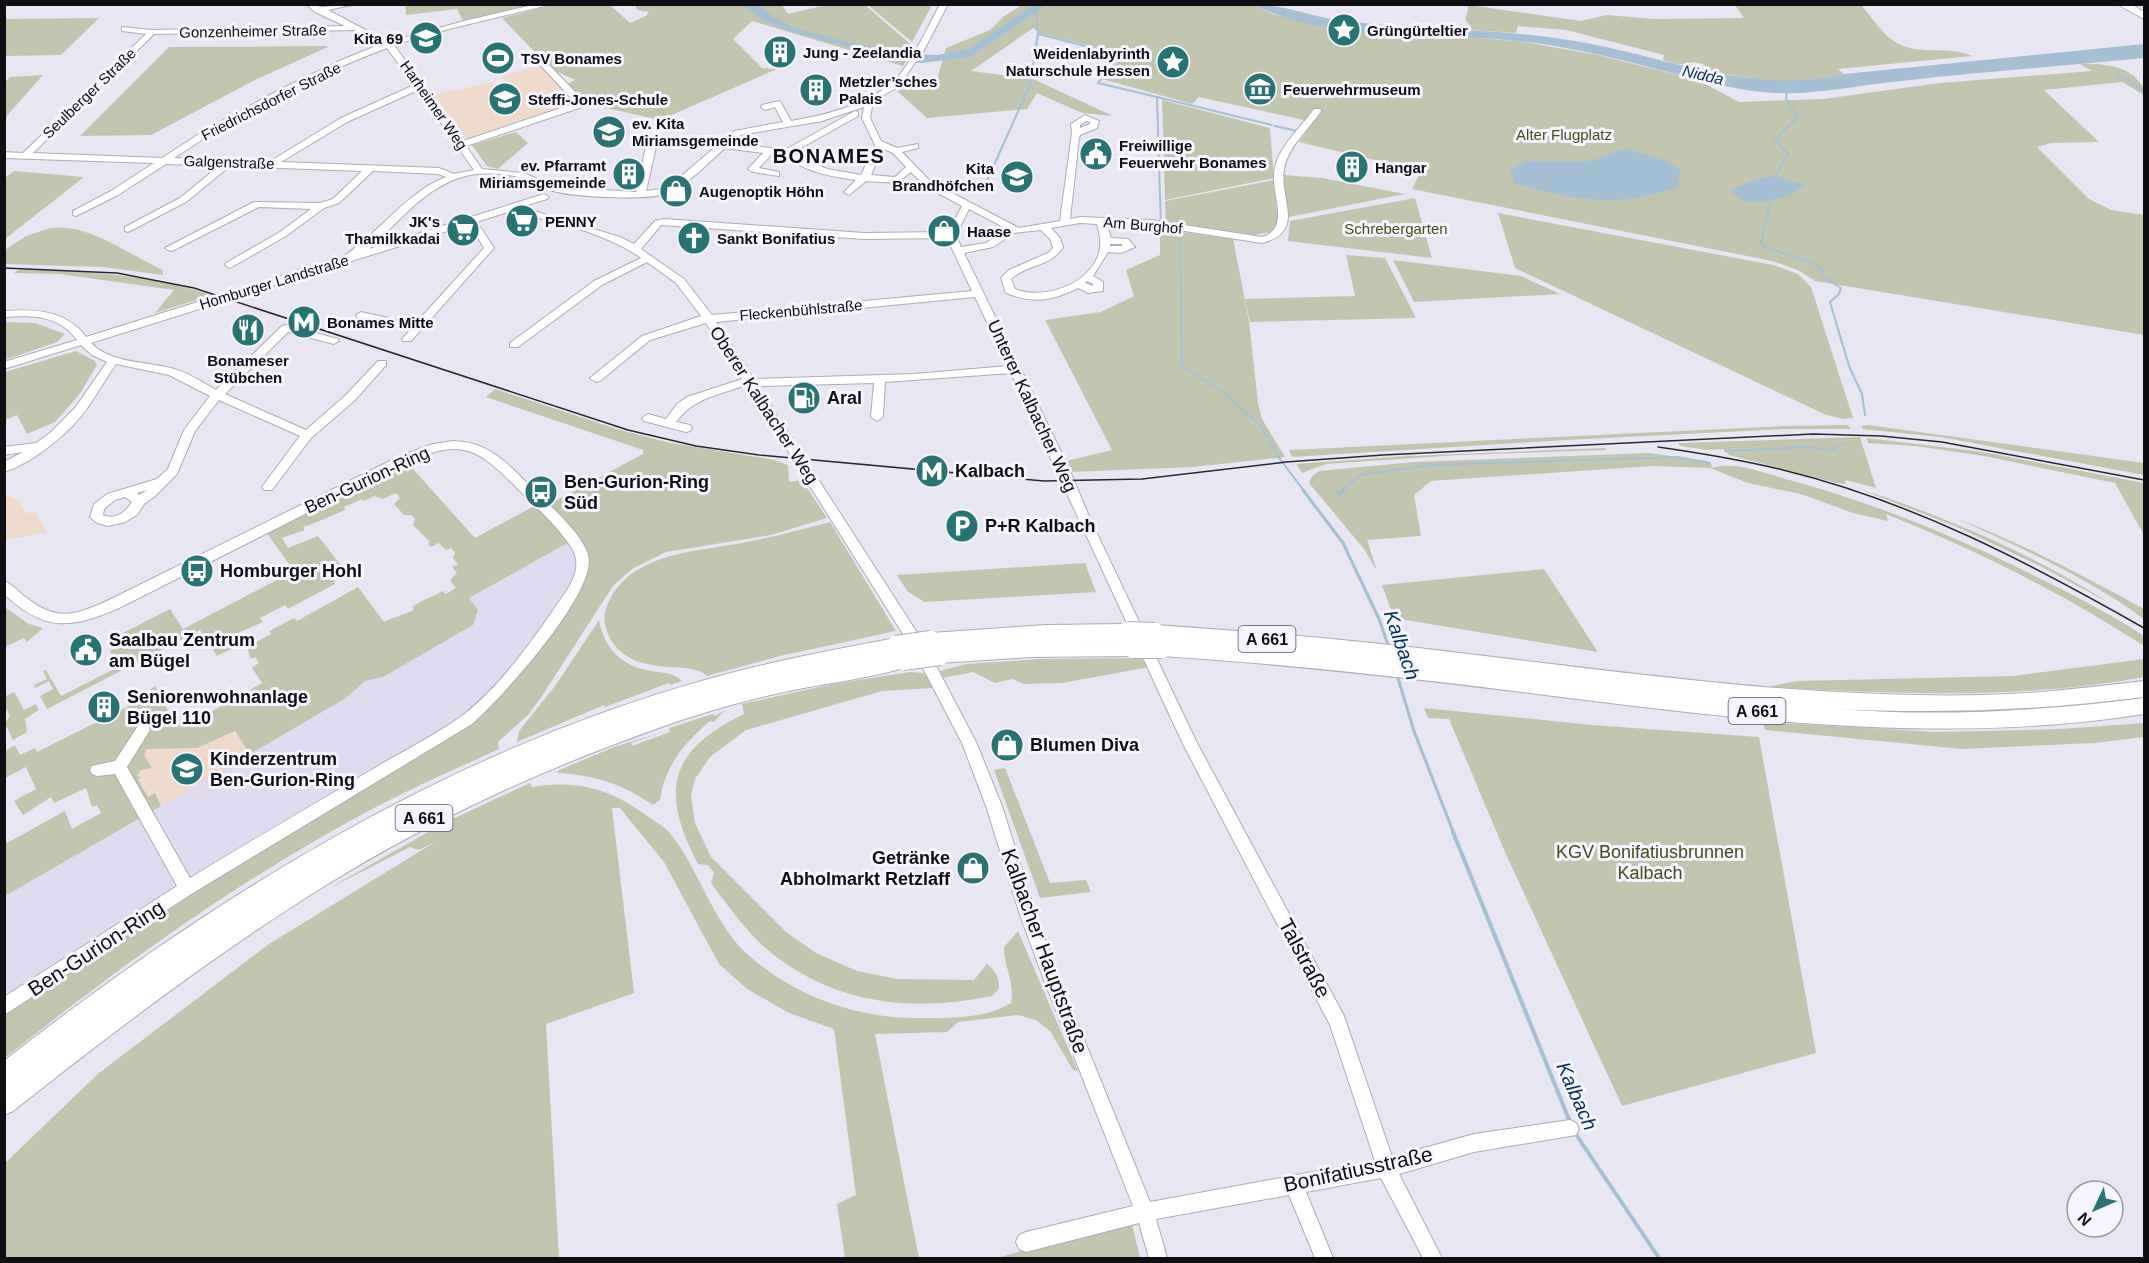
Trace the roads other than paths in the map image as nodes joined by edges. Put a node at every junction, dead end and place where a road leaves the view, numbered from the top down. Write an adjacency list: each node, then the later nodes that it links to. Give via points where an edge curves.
1 (351, 4): 6 (street, Harheimer Weg)
2 (549, 4): 12 (street, Friedrichsdorfer Straße)
3 (944, 4): 16 (street, via 920,50 895,85)
4 (2122, 4): 8 (highway)
5 (2134, 4): 7 (highway)
6 (314, 7): 9 (street, Harheimer Weg)
7 (2145, 10)
8 (2145, 16)
9 (354, 28): 11 (street, Gonzenheimer Straße); 12 (street, Harheimer Weg)
10 (125, 29): 11 (street, Gonzenheimer Straße)
11 (152, 32): 29 (street, Seulberger Straße)
12 (388, 44): 14 (street, Harheimer Weg); 30 (street, Friedrichsdorfer Straße, via 278,94)
13 (544, 65): 20 (street, via 582,104)
14 (420, 86): 20 (street, Harheimer Weg); 32 (street, via 354,114)
15 (765, 106): 18 (street, via 777,103)
16 (857, 110): 18 (street); 22 (street, via 866,118 872,138); 27 (street)
17 (1317, 111): 49 (street, Am Burghof, via 1280,164 1283,220 1277,236 1249,239 1161,225)
18 (788, 124): 21 (street, via 737,133)
19 (1076, 133): 48 (street)
20 (461, 144): 35 (street, Harheimer Weg)
21 (723, 145): 26 (street); 41 (street, via 675,186)
22 (881, 145): 25 (street); 38 (street)
23 (915, 146): 25 (street)
24 (651, 147): 41 (street)
25 (896, 151): 34 (street)
26 (769, 152): 27 (street); 36 (street, via 753,170)
27 (786, 153): 38 (street, via 816,171)
28 (4, 155): 29 (street, Galgenstraße)
29 (26, 155): 30 (street, Galgenstraße)
30 (164, 159): 31 (street, Galgenstraße); 46 (street, Friedrichsdorfer Straße, via 134,182)
31 (229, 162): 32 (street, Galgenstraße); 52 (street, via 195,192 140,218)
32 (272, 164): 33 (street, Galgenstraße)
33 (371, 168): 37 (street, Galgenstraße, via 439,171); 44 (street, via 336,201)
34 (910, 168): 38 (street, via 897,180); 43 (street, via 928,184)
35 (479, 171): 37 (street); 39 (street, via 526,176)
36 (776, 174)
37 (452, 176): 54 (street, via 428,189)
38 (864, 177): 40 (street)
39 (550, 188): 41 (street); 42 (street)
40 (849, 192)
41 (640, 195)
42 (544, 197): 45 (street, Homburger Landstraße); 47 (street, via 541,206)
43 (967, 205): 53 (street); 55 (street)
44 (321, 206): 57 (street, via 257,204); 62 (street, via 258,254)
45 (509, 209): 47 (street, Oberer Kalbacher Weg); 50 (street, Homburger Landstraße)
46 (76, 213)
47 (555, 218): 58 (street, Oberer Kalbacher Weg)
48 (1065, 221): 49 (street, Am Burghof); 51 (street, Am Burghof)
49 (1101, 221): 63 (street, via 1108,245 1101,262)
50 (475, 225): 56 (street, Homburger Landstraße); 69 (street, via 489,248)
51 (1043, 226): 53 (street, Am Burghof); 64 (street, via 1056,238 1056,250 1043,261 1011,272 1006,286 1016,295 1035,300)
52 (128, 229)
53 (1014, 229): 59 (street, via 989,245)
54 (384, 232): 56 (street, via 388,240); 61 (street)
55 (951, 235): 58 (street, via 854,235 664,222 658,223); 59 (street, Unterer Kalbacher Weg)
56 (403, 242): 61 (street, Homburger Landstraße)
57 (176, 243)
58 (635, 249): 60 (street, Oberer Kalbacher Weg)
59 (958, 251): 65 (street, Unterer Kalbacher Weg)
60 (648, 258): 68 (street, Oberer Kalbacher Weg, via 685,286); 73 (street, via 598,283 514,345)
61 (345, 260): 71 (street, Homburger Landstraße)
62 (230, 265)
63 (1087, 277): 64 (street); 64 (street, via 1098,282 1099,289 1088,290)
64 (1077, 283)
65 (979, 294): 68 (street, Fleckenbühlstraße); 77 (street, Unterer Kalbacher Weg)
66 (4, 314): 71 (street, via 59,318)
67 (361, 315): 69 (street)
68 (708, 318): 78 (street, Fleckenbühlstraße, via 652,335 599,376); 80 (street, Oberer Kalbacher Weg)
69 (417, 328): 70 (street)
70 (407, 339)
71 (84, 341): 74 (street, via 93,351); 76 (street, Homburger Landstraße)
72 (334, 341): 81 (street, via 286,328)
73 (526, 350)
74 (114, 360): 81 (street, via 150,365 183,376); 87 (street, via 79,411)
75 (382, 363): 86 (street, via 350,398)
76 (4, 366)
77 (1015, 369): 79 (street); 95 (street, Unterer Kalbacher Weg)
78 (614, 378)
79 (880, 380): 80 (street); 82 (street)
80 (750, 382): 84 (street, via 691,400); 93 (street, Oberer Kalbacher Weg)
81 (217, 395): 86 (street); 91 (street, via 189,430 177,465 150,494)
82 (877, 417)
83 (648, 418): 84 (street)
84 (668, 424): 85 (street)
85 (686, 428)
86 (307, 435): 90 (street)
87 (51, 437): 88 (street, via 28,448); 89 (street)
88 (4, 451): 89 (street, via 13,458)
89 (5, 467)
90 (268, 487)
91 (134, 497)
92 (4, 586): 103 (street, Ben-Gurion-Ring, via 43,617 84,616 416,454 448,446 471,448 492,457 579,547 583,557 576,587 516,674 493,699 432,744)
93 (918, 650): 94 (highway, A 661, bridge, via 1029,649 1130,640); 105 (highway, A 661, via 800,663 651,704 576,731 436,793 344,841 211,923); 106 (highway, A 661, via 696,705 597,740 463,798 353,856 220,939 147,990); 110 (street, Kalbacher Hauptstraße, via 969,742 1052,980)
94 (1410, 662): 98 (highway, A 661, via 1851,702 2005,704); 99 (highway, A 661, via 1718,708 1841,718 2037,719)
95 (1154, 668): 108 (street, Talstraße, via 1190,744 1338,1022)
96 (2145, 685): 98 (highway)
97 (2145, 689): 98 (highway, A 661)
98 (2116, 694)
99 (2145, 706)
100 (143, 730): 101 (street)
101 (119, 767): 102 (street); 103 (street)
102 (97, 770)
103 (187, 888): 104 (street, Ben-Gurion-Ring)
104 (4, 1007)
105 (4, 1077)
106 (4, 1102)
107 (1570, 1128): 108 (street, Bonifatiusstraße, via 1474,1143)
108 (1386, 1168): 109 (street, Bonifatiusstraße); 114 (street, Talstraße)
109 (1293, 1183): 110 (street, Bonifatiusstraße); 113 (street)
110 (1145, 1212): 111 (street, Bonifatiusstraße); 112 (street, Kalbacher Hauptstraße)
111 (1026, 1242)
112 (1158, 1258)
113 (1324, 1258)
114 (1433, 1258)

